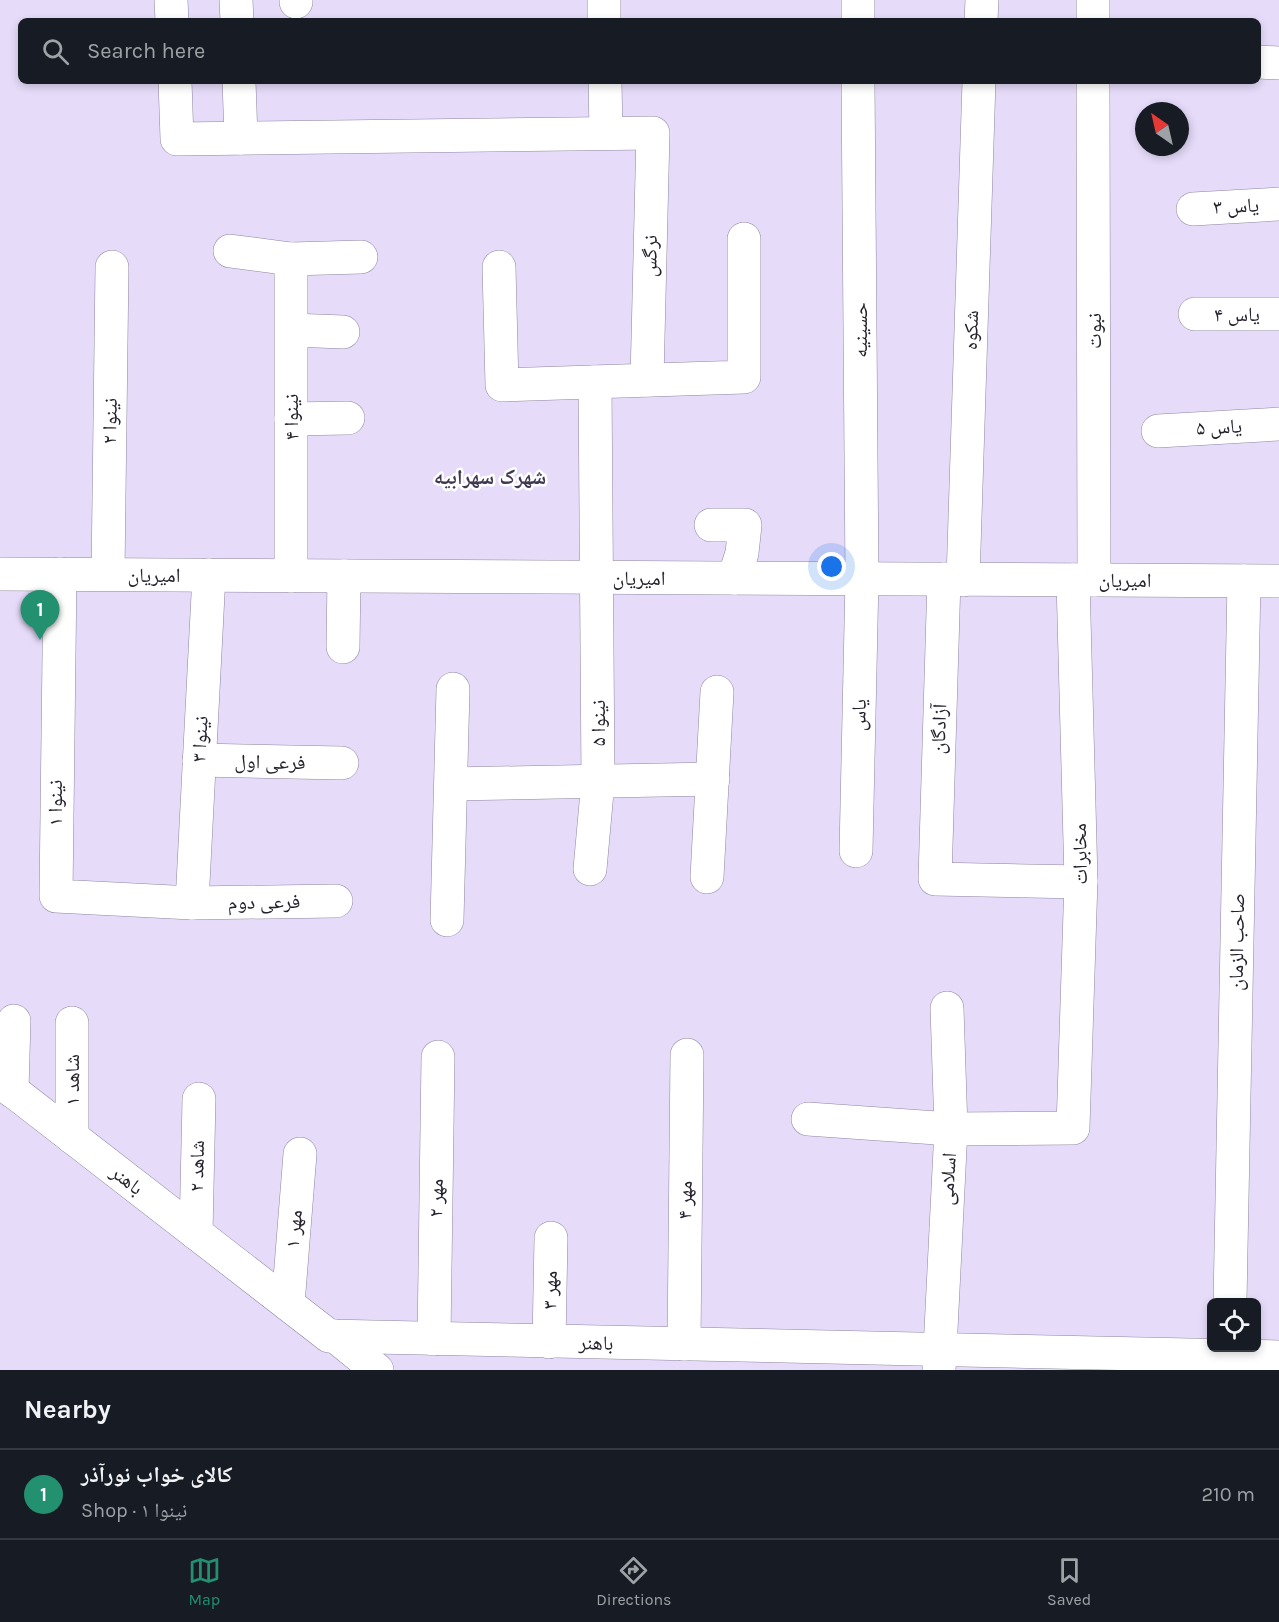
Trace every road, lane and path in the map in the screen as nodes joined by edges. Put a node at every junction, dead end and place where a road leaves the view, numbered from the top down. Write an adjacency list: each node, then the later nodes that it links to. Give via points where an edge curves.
1 (171, 0): 7 (street)
2 (236, 0): 8 (street)
3 (604, 0): 9 (street)
4 (858, 0): 10 (street)
5 (981, 0): 11 (street)
6 (1093, 0): 12 (street)
7 (172, 18)
8 (237, 18)
9 (604, 18)
10 (858, 18)
11 (981, 18)
12 (1093, 18)
13 (1261, 62): 14 (street)
14 (1279, 63)
15 (175, 84): 22 (street, via 177,139)
16 (239, 84): 22 (street)
17 (605, 84): 21 (street)
18 (858, 84): 50 (street, حسینیه)
19 (979, 84): 51 (street, شکوه)
20 (1093, 84): 52 (street, نبوت)
21 (606, 134): 22 (street); 35 (street, نرگس, via 653,133)
22 (241, 138)
23 (1279, 204): 24 (street, یاس ۳)
24 (1193, 208)
25 (744, 239): 35 (street, via 744,377)
26 (230, 251): 28 (street)
27 (361, 257): 28 (street)
28 (291, 259): 33 (street, نینوا ۴)
29 (112, 267): 44 (street, نینوا ۲)
30 (499, 267): 36 (street, via 502,385)
31 (1195, 314): 32 (street, یاس ۴)
32 (1279, 314)
33 (292, 330): 34 (street); 38 (street, نینوا ۴)
34 (343, 332)
35 (647, 380): 36 (street)
36 (595, 382): 48 (street)
37 (348, 418): 38 (street)
38 (291, 419): 46 (street, نینوا ۴)
39 (1279, 424): 40 (street, یاس ۵)
40 (1158, 431)
41 (711, 525): 49 (street, via 745,525)
42 (0, 574): 43 (street, امیریان)
43 (60, 574): 44 (street, امیریان); 68 (street, نینوا ۱, via 56,896)
44 (108, 574): 45 (street, امیریان)
45 (209, 575): 46 (street, امیریان); 58 (street, نینوا ۳)
46 (291, 576): 47 (street, امیریان)
47 (344, 576): 48 (street, امیریان); 55 (street)
48 (598, 577): 49 (street, امیریان); 61 (street, نینوا ۵)
49 (735, 578): 50 (street, امیریان)
50 (862, 579): 51 (street, امیریان); 63 (street, یاس)
51 (953, 579): 52 (street, امیریان); 66 (street, آزادگان, via 935,879)
52 (1084, 580): 53 (street, امیریان); 66 (street, مخابرات)
53 (1244, 581): 54 (street, امیریان); 83 (street, صاحب الزمان)
54 (1279, 581)
55 (343, 647)
56 (453, 689): 62 (street)
57 (717, 692): 60 (street)
58 (199, 760): 59 (street, فرعی اول); 68 (street, نینوا ۳)
59 (342, 763)
60 (712, 779): 61 (street); 65 (street)
61 (598, 780): 62 (street); 64 (street, نینوا ۵)
62 (450, 784): 69 (street)
63 (856, 851)
64 (590, 869)
65 (707, 877)
66 (1081, 882): 78 (street, مخابرات, via 1073,1128)
67 (336, 901): 68 (street, فرعی دوم)
68 (192, 903)
69 (447, 920)
70 (947, 1008): 78 (street, اسلامی)
71 (14, 1022): 75 (street)
72 (72, 1023): 79 (street, شاهد ۱)
73 (687, 1055): 88 (street, مهر ۴)
74 (438, 1057): 86 (street, مهر ۲)
75 (6, 1086): 79 (street, باهنر)
76 (199, 1099): 81 (street, شاهد ۲)
77 (808, 1119): 78 (street)
78 (951, 1128): 92 (street, اسلامی)
79 (72, 1137): 81 (street, باهنر)
80 (300, 1154): 84 (street, مهر ۱)
81 (196, 1233): 84 (street, باهنر)
82 (551, 1238): 87 (street, مهر ۳)
83 (1230, 1298)
84 (288, 1304): 85 (street, باهنر, via 329,1336)
85 (335, 1336): 86 (street, باهنر); 94 (street)
86 (434, 1339): 87 (street, باهنر)
87 (549, 1342): 88 (street, باهنر)
88 (695, 1353): 91 (street, باهنر)
89 (1226, 1357): 90 (street, باهنر); 93 (street, باهنر)
90 (1279, 1357)
91 (790, 1358): 92 (street, باهنر)
92 (940, 1360): 93 (street, باهنر)
93 (1071, 1361)
94 (377, 1370)

